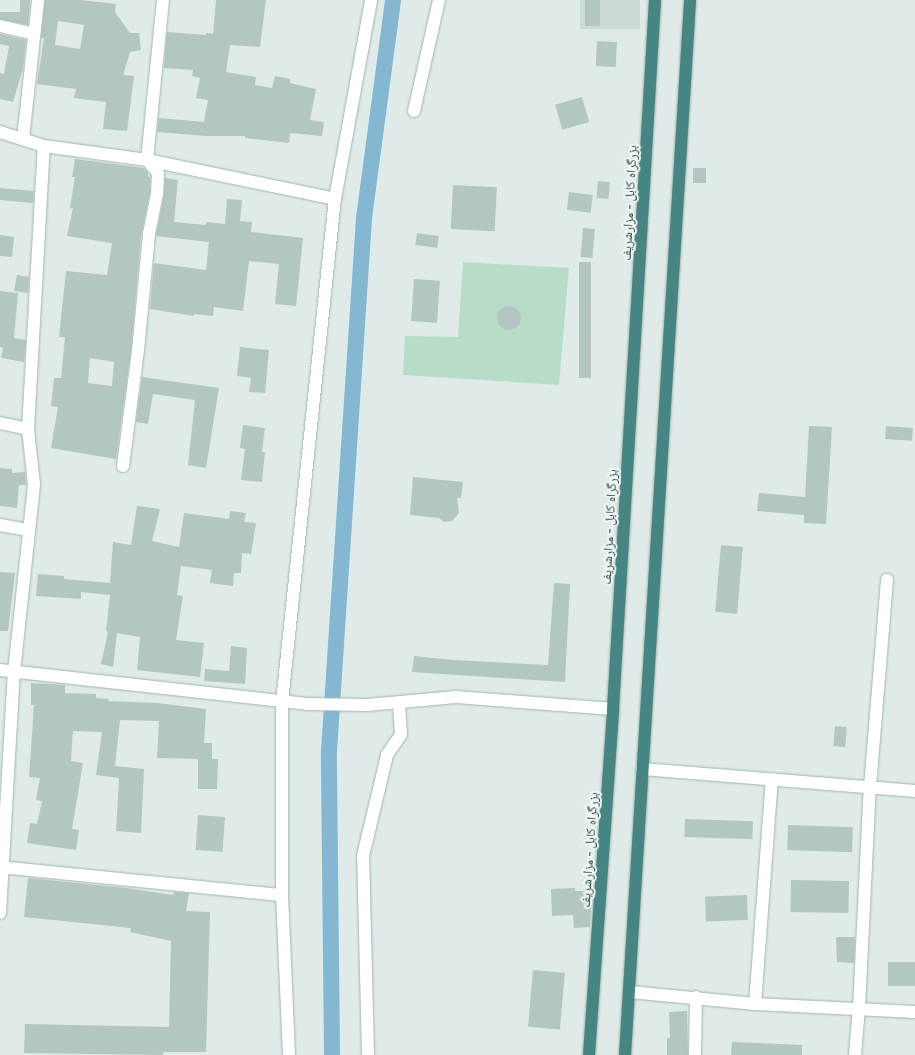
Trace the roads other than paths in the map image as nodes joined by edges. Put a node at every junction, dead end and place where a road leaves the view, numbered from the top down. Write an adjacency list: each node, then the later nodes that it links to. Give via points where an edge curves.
1 (38, 0): 8 (street)
2 (163, 0): 13 (street)
3 (371, 0): 14 (street)
4 (439, 0): 9 (street)
5 (655, 0): 25 (highway, بزرگراه کابل - مزارشریف)
6 (690, 0): 26 (highway)
7 (0, 26): 8 (street)
8 (34, 34): 11 (street)
9 (414, 111)
10 (0, 132): 11 (street)
11 (23, 139): 12 (street)
12 (44, 146): 13 (street); 16 (street)
13 (147, 160): 14 (street); 17 (street, via 158,173 157,194)
14 (336, 198): 23 (street)
15 (0, 423): 16 (street)
16 (28, 429): 19 (street, via 34,484)
17 (123, 466)
18 (0, 525): 19 (street)
19 (29, 530): 22 (street)
20 (887, 580): 28 (street)
21 (0, 670): 22 (street)
22 (14, 672): 23 (street); 30 (street)
23 (282, 702): 24 (street, via 367,705); 31 (street)
24 (399, 703): 25 (street, via 456,697); 39 (street, via 400,734 387,755 363,856)
25 (613, 709): 40 (highway, بزرگراه کابل - مزارشریف)
26 (642, 769): 27 (street); 33 (highway)
27 (772, 780): 28 (street); 35 (street)
28 (870, 787): 29 (street); 36 (street)
29 (915, 791)
30 (1, 867): 31 (street); 32 (street)
31 (282, 895): 38 (street)
32 (0, 913)
33 (630, 992): 34 (street); 41 (highway)
34 (696, 997): 35 (street); 42 (street)
35 (755, 1004): 36 (street)
36 (859, 1008): 37 (street); 43 (street)
37 (915, 1012)
38 (289, 1055)
39 (368, 1055)
40 (589, 1055)
41 (625, 1055)
42 (695, 1055)
43 (855, 1055)

